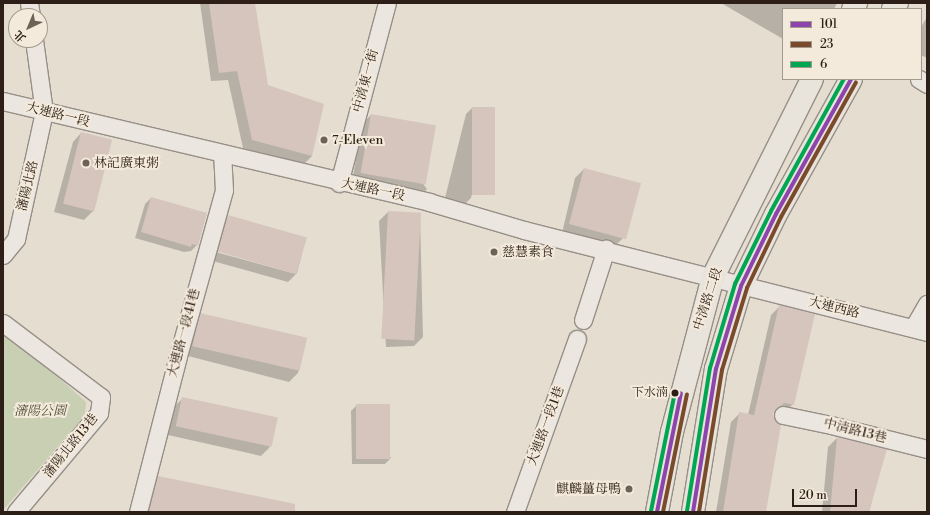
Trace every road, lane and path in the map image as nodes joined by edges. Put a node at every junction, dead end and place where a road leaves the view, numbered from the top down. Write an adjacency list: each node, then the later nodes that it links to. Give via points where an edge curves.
1 (387, 3): 8 (street, 中清東一街)
2 (35, 48): 6 (street)
3 (811, 80): 11 (main road, 中清路二段)
4 (850, 80): 12 (main road, via 776,214)
5 (3, 101): 6 (street, 大連路一段)
6 (44, 112): 7 (street, 大連路一段); 10 (street, 瀋陽北路, via 16,239)
7 (222, 154): 8 (street, 大連路一段); 21 (street, 大連路一段41巷, via 224,190)
8 (339, 183): 9 (street, 大連路一段, via 429,202 524,230)
9 (606, 249): 11 (street, 大連路一段); 14 (street)
10 (3, 255)
11 (712, 277): 12 (street, 大連路一段); 23 (main road, 中清路二段, via 675,419)
12 (741, 286): 16 (street, 大連西路); 24 (main road, via 716,369)
13 (927, 304): 16 (street)
14 (583, 320)
15 (3, 323): 20 (street, 瀋陽北路13巷, via 101,397 99,413)
16 (920, 330)
17 (577, 339): 22 (street, 大連路一段1巷)
18 (783, 416): 19 (street, 中清路13巷, via 831,424)
19 (927, 449)
20 (16, 512)
21 (138, 512)
22 (515, 512)
23 (657, 512)
24 (693, 512)

